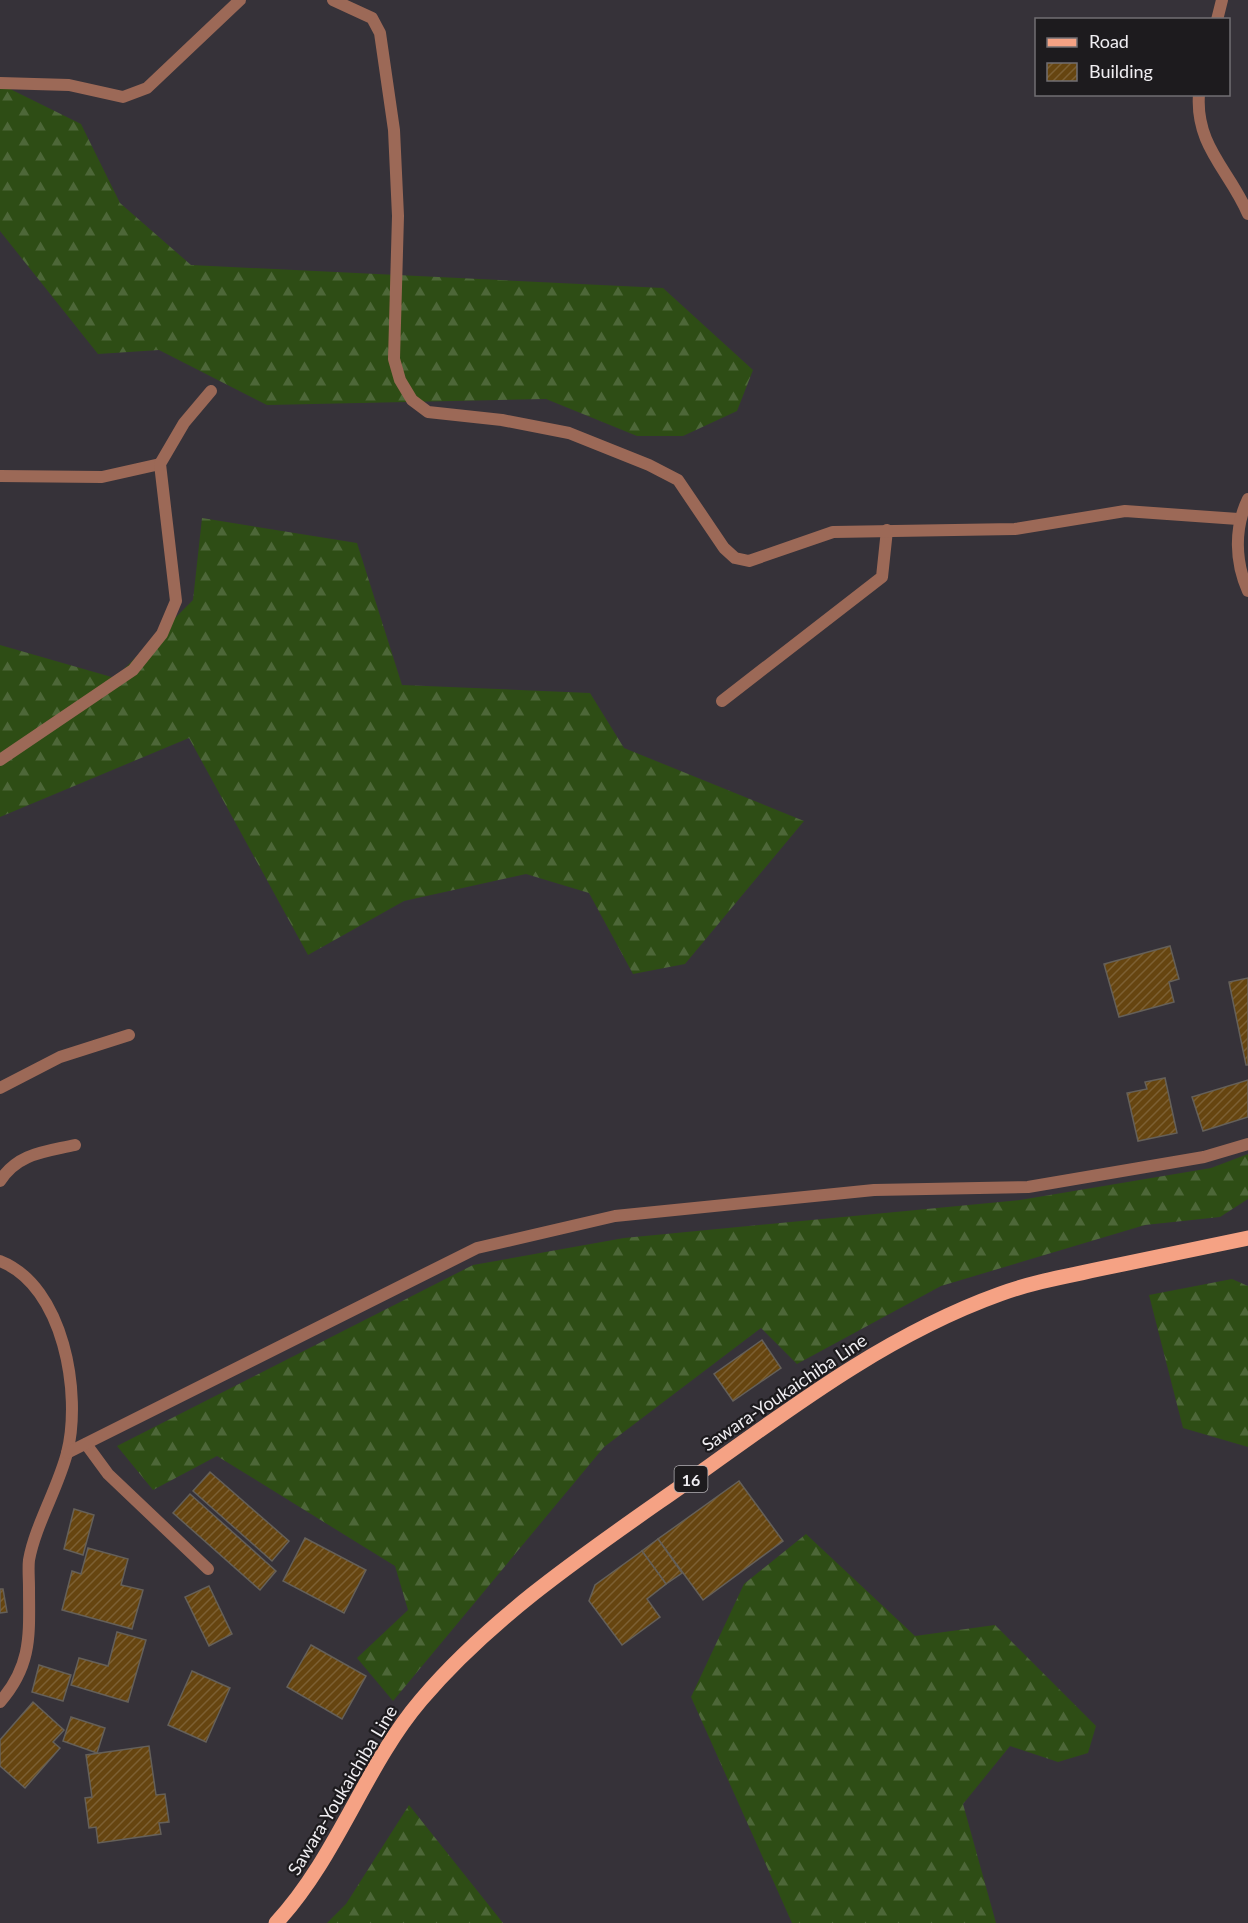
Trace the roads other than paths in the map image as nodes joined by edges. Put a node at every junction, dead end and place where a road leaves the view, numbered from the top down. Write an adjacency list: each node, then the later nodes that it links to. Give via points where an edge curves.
1 (240, 0): 5 (street, via 147,88 123,98 69,85)
2 (333, 0): 13 (street, via 372,18 380,33 394,130 398,216 394,359 412,400 428,412 569,433 649,465 678,480 735,558 749,561 833,532)
3 (1222, 0): 4 (street)
4 (1218, 18)
5 (0, 83)
6 (1199, 96): 7 (street, via 1198,118 1206,143)
7 (1248, 214)
8 (211, 391): 9 (street, via 184,423)
9 (160, 464): 10 (street, via 102,477); 16 (street, via 176,601 162,634 134,670)
10 (0, 476)
11 (1248, 499): 12 (street)
12 (1238, 519): 13 (street, via 1125,511 1015,529); 14 (street, via 1239,572)
13 (887, 530): 15 (street, via 882,577)
14 (1248, 591)
15 (722, 701)
16 (0, 760)
17 (129, 1035): 18 (street, via 60,1057)
18 (0, 1088)
19 (1248, 1144): 24 (street, via 1204,1157 1028,1187 874,1190 615,1216 552,1228 477,1248)
20 (75, 1145): 21 (street, via 25,1156)
21 (0, 1181)
22 (1248, 1238): 28 (main road, Sawara-Youkaichiba Line / 16, via 1003,1293 939,1318 879,1350 808,1396 550,1579 477,1644 420,1701 323,1862 296,1902)
23 (0, 1261): 25 (street, via 33,1286 56,1322 74,1410)
24 (86, 1444): 25 (street); 26 (street, via 108,1474)
25 (67, 1453): 27 (street, via 29,1560 29,1649 10,1691)
26 (208, 1569)
27 (0, 1702)
28 (276, 1923)

